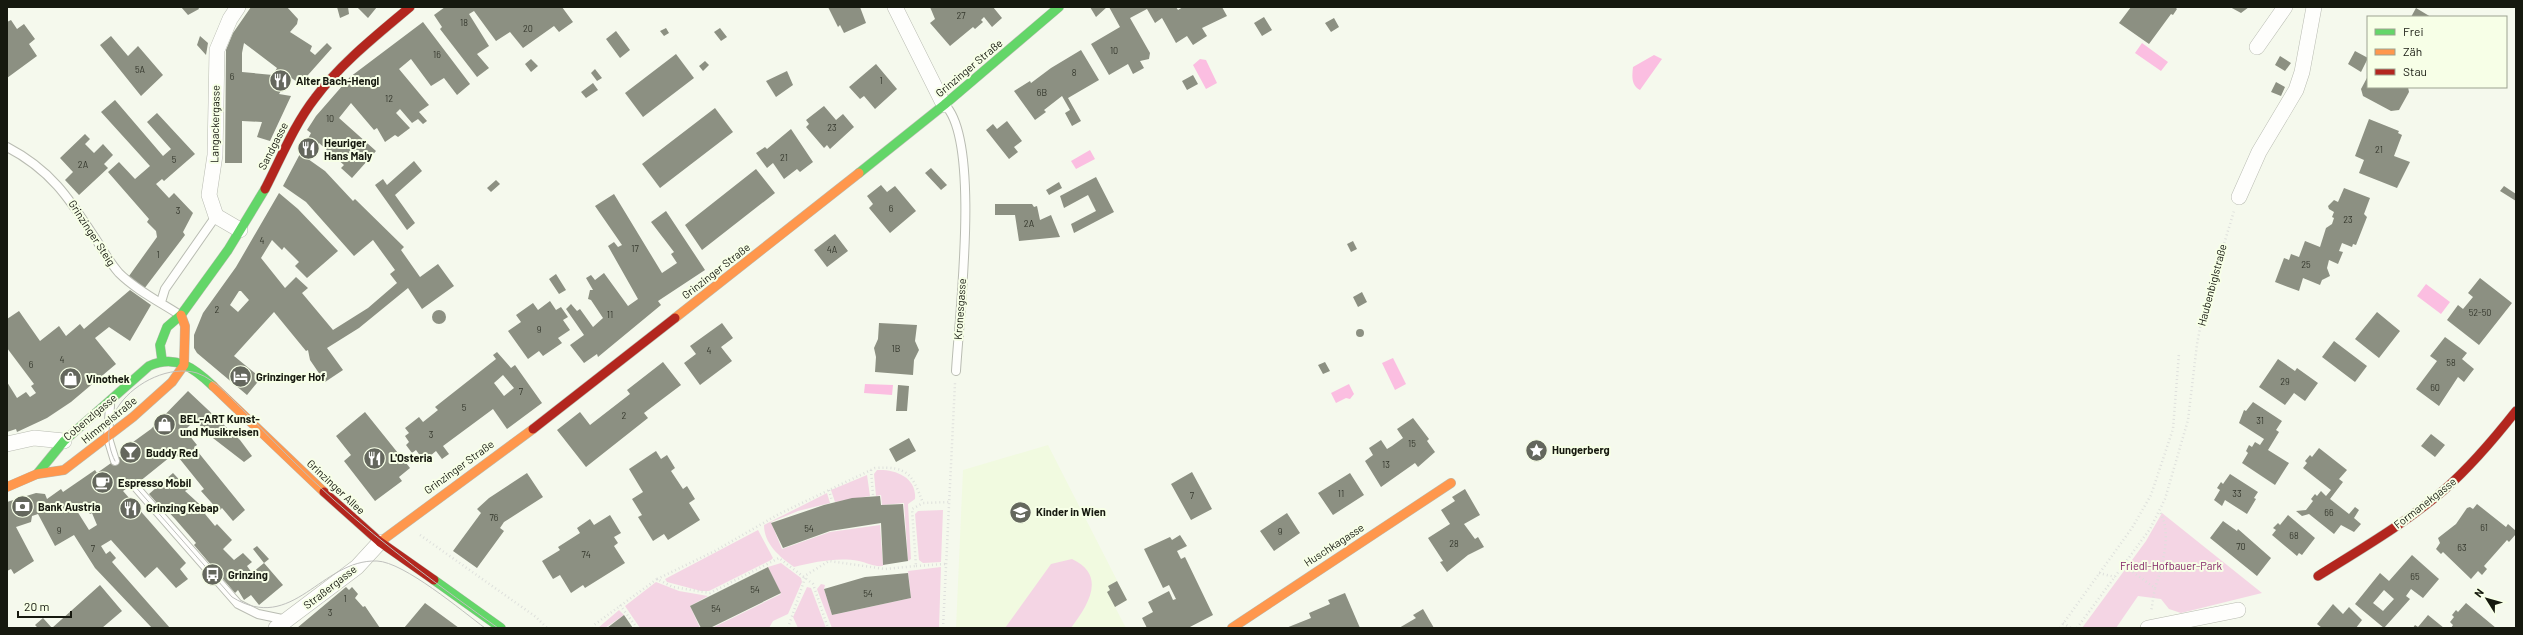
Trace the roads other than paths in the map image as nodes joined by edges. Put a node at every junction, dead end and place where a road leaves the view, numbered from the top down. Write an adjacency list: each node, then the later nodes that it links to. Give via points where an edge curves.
1 (238, 7): 11 (street, Langackergasse, via 217,50 216,155 209,195)
2 (410, 7): 12 (street, Sandgasse, via 361,49 316,96 300,119 261,197)
3 (895, 7): 8 (street, Kronesgasse)
4 (1060, 7): 8 (street, Grinzinger Straße)
5 (2285, 7): 7 (street)
6 (2314, 7): 10 (street, via 2302,72 2296,90 2259,152)
7 (2257, 47)
8 (944, 104): 17 (lane, Kronesgasse, via 953,113 965,165 965,236); 28 (street, Grinzinger Straße, via 570,402)
9 (7, 147): 13 (lane, Grinzinger Steig, via 35,162 46,172 68,196 118,272 127,281)
10 (2239, 197)
11 (216, 216): 12 (street); 13 (lane, via 165,289)
12 (240, 230): 14 (street, Sandgasse)
13 (161, 302): 14 (lane, Grinzinger Steig)
14 (181, 315): 15 (street, Sandgasse, via 167,327 160,345); 16 (street, via 185,326)
15 (162, 360): 16 (street, Grinzinger Allee); 18 (street, Cobenzlgasse, via 151,364)
16 (184, 364): 20 (street, Himmelstraße, via 172,382); 28 (street, Grinzinger Allee, via 201,375 337,506)
17 (956, 371)
18 (110, 400): 20 (lane); 21 (street, Cobenzlgasse)
19 (2516, 411): 29 (street, Formanekgasse, via 2471,464 2443,490 2403,522)
20 (108, 438): 23 (lane); 24 (street, Himmelstraße, via 64,470)
21 (64, 441): 22 (street, Cobenzlgasse, via 34,438); 24 (street, Himmelstraße)
22 (7, 444)
23 (115, 461)
24 (37, 474): 27 (street, Himmelstraße)
25 (1451, 483): 33 (street, Huschkagasse)
26 (133, 484): 31 (lane, via 238,604)
27 (7, 486)
28 (380, 542): 31 (street, Straßergasse, via 357,567); 32 (street, Grinzinger Allee)
29 (2318, 576)
30 (2238, 610): 34 (street)
31 (282, 624)
32 (501, 628)
33 (1232, 628)
34 (2148, 628)

